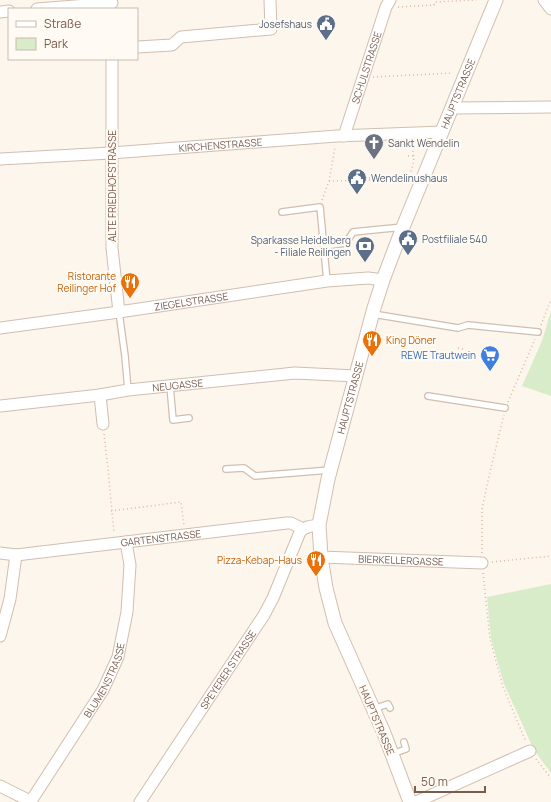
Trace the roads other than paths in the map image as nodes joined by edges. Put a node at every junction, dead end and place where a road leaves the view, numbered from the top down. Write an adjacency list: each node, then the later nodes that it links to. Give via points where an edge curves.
1 (270, 0): 8 (street, via 271,29 181,36 172,45)
2 (496, 0): 11 (street, HAUPTSTRASSE)
3 (544, 0): 7 (street)
4 (112, 4): 6 (street)
5 (388, 4): 13 (street, SCHULSTRASSE, via 364,77)
6 (52, 8)
7 (551, 9)
8 (138, 47)
9 (112, 60): 14 (street, ALTE FRIEDHOFSTRASSE)
10 (551, 107): 11 (street)
11 (452, 108): 12 (street, HAUPTSTRASSE)
12 (442, 132): 13 (street, KIRCHENSTRASSE); 17 (street, HAUPTSTRASSE)
13 (340, 136): 14 (street, KIRCHENSTRASSE)
14 (111, 153): 15 (street, KIRCHENSTRASSE); 21 (street, ALTE FRIEDHOFSTRASSE, via 112,248)
15 (0, 159)
16 (282, 212): 18 (lane, via 320,207)
17 (403, 227): 18 (lane, via 352,232 346,243); 19 (street, HAUPTSTRASSE)
18 (324, 246): 20 (lane)
19 (383, 280): 20 (street, ZIEGELSTRASSE, via 368,278); 22 (street, HAUPTSTRASSE)
20 (327, 281): 21 (street, ZIEGELSTRASSE)
21 (119, 312): 23 (street, ZIEGELSTRASSE); 27 (lane)
22 (372, 314): 24 (lane, via 458,328 468,325); 25 (street, HAUPTSTRASSE)
23 (0, 328)
24 (538, 332)
25 (356, 376): 26 (street, NEUGASSE, via 295,373); 35 (street, HAUPTSTRASSE)
26 (170, 386): 27 (street, NEUGASSE); 32 (lane, via 173,420)
27 (128, 390): 28 (street, NEUGASSE)
28 (100, 395): 30 (street, NEUGASSE); 33 (street)
29 (428, 396): 31 (lane)
30 (0, 406)
31 (505, 408)
32 (189, 418)
33 (103, 424)
34 (226, 469): 35 (lane, via 244,468 255,476)
35 (330, 470): 36 (street, HAUPTSTRASSE)
36 (319, 525): 37 (street); 41 (street, HAUPTSTRASSE)
37 (303, 529): 38 (street, GARTENSTRASSE, via 287,523); 51 (street, SPEYERER STRASSE, via 298,535 264,616)
38 (126, 542): 40 (street, GARTENSTRASSE); 50 (street, BLUMENSTRASSE, via 130,565 127,612 118,658 103,690)
39 (0, 553): 40 (street, GARTENSTRASSE)
40 (16, 555): 43 (street, via 10,600)
41 (321, 557): 42 (street, BIERKELLERGASSE); 45 (street, HAUPTSTRASSE, via 335,623)
42 (482, 563)
43 (0, 636)
44 (390, 708): 45 (lane, via 388,704)
45 (374, 709): 48 (street, HAUPTSTRASSE)
46 (404, 742): 48 (lane, via 406,749)
47 (530, 751): 53 (street)
48 (392, 754): 52 (street, HAUPTSTRASSE)
49 (0, 786): 50 (street)
50 (31, 802)
51 (140, 802)
52 (410, 802)
53 (416, 802)

